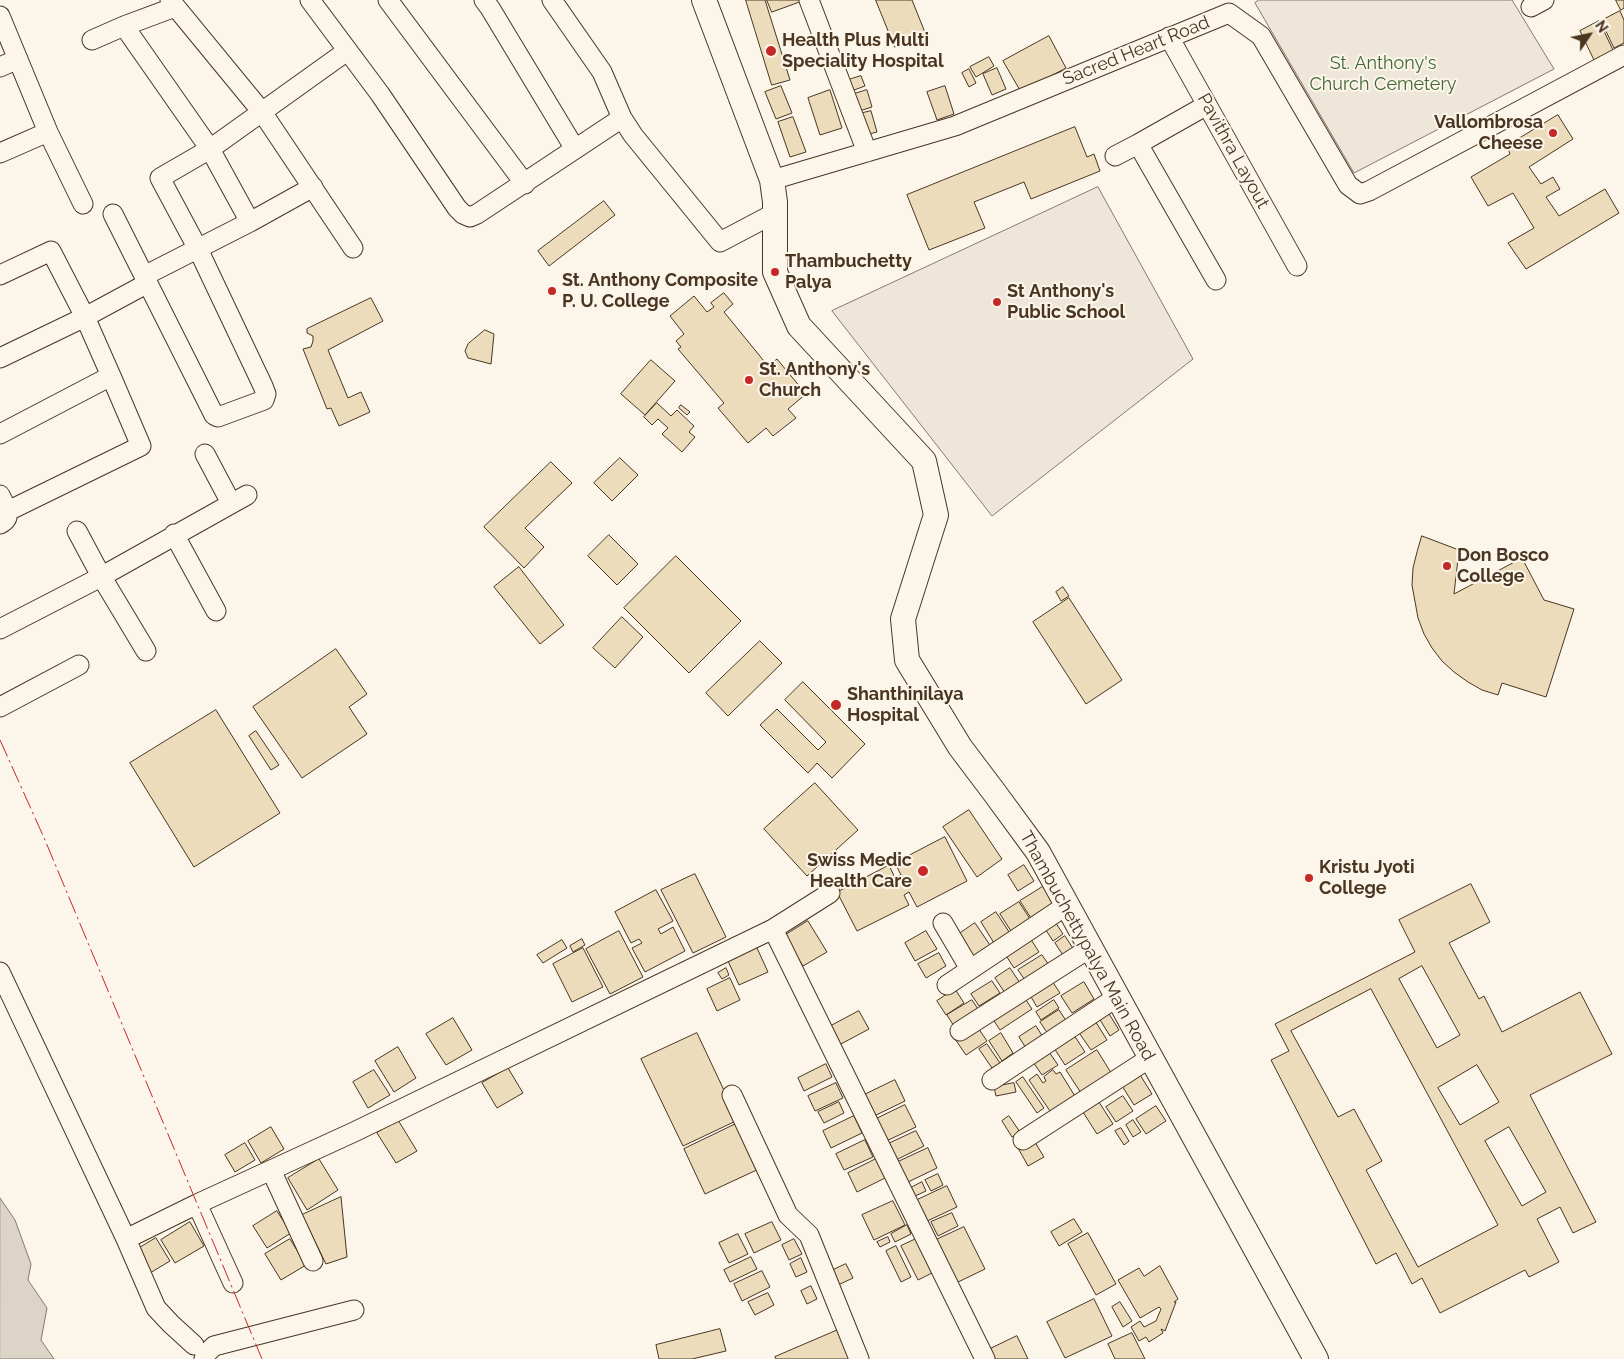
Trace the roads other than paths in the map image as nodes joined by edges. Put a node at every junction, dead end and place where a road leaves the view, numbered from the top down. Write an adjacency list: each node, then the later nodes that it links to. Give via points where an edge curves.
1 (310, 0): 12 (street)
2 (388, 0): 27 (street)
3 (484, 0): 22 (street)
4 (552, 0): 18 (street, via 602,72)
5 (704, 0): 26 (main road, Thambuchettypalya Main Road)
6 (810, 0): 23 (street)
7 (173, 3): 9 (street); 17 (street)
8 (0, 16): 14 (street)
9 (124, 26): 11 (street); 21 (street)
10 (1170, 37): 13 (street, Sacred Heart Road, via 1228,12 1261,36 1348,185 1360,194); 16 (street, Pavithra Layout); 23 (street, Sacred Heart Road, via 955,126)
11 (92, 40)
12 (347, 51): 17 (street); 27 (street, via 463,214 470,217 477,214)
13 (1624, 55)
14 (18, 59): 15 (street); 19 (street)
15 (0, 66)
16 (1208, 105): 20 (street); 35 (street, Pavithra Layout)
17 (262, 112): 21 (street); 28 (street)
18 (622, 118): 22 (street); 30 (street, via 720,242)
19 (48, 132): 24 (street); 29 (street)
20 (1138, 144): 25 (street); 38 (street)
21 (210, 149): 32 (street); 34 (street, via 160,178)
22 (576, 149): 27 (street)
23 (867, 152): 26 (street, Sacred Heart Road)
24 (0, 153)
25 (1115, 156)
26 (772, 180): 30 (main road, Thambuchettypalya Main Road)
27 (525, 184)
28 (313, 187): 32 (street); 33 (street)
29 (82, 204)
30 (775, 213): 54 (main road, Thambuchettypalya Main Road, via 775,272 799,326 924,461 936,515 903,619 907,660 960,747 1038,852)
31 (113, 214): 37 (street)
32 (250, 222): 34 (street)
33 (354, 248)
34 (198, 249): 37 (street); 37 (street, via 263,386 264,400 218,417 214,415)
35 (1297, 266)
36 (0, 275): 39 (street, via 51,251)
37 (146, 280): 39 (street)
38 (1216, 280)
39 (85, 317): 40 (street); 41 (street)
40 (0, 358)
41 (111, 376): 42 (street); 44 (street, via 141,446)
42 (0, 434)
43 (205, 454): 46 (street, via 239,499)
44 (3, 510)
45 (77, 531): 47 (street)
46 (174, 534): 47 (street); 48 (street)
47 (101, 576): 49 (street); 50 (street)
48 (216, 611)
49 (0, 630)
50 (146, 651)
51 (79, 665): 52 (street)
52 (0, 707)
53 (830, 893): 56 (street)
54 (1067, 905): 57 (main road, Thambuchettypalya Main Road); 58 (street)
55 (943, 923): 58 (street)
56 (773, 929): 67 (street); 75 (street)
57 (1090, 948): 61 (main road, Thambuchettypalya Main Road); 62 (street)
58 (970, 969): 60 (street)
59 (0, 972): 69 (street)
60 (947, 985)
61 (1117, 998): 63 (main road, Thambuchettypalya Main Road); 64 (street)
62 (960, 1031)
63 (1150, 1058): 66 (street); 76 (main road, Thambuchettypalya Main Road)
64 (992, 1080)
65 (732, 1095): 74 (street, via 788,1215 809,1235)
66 (1023, 1140)
67 (271, 1170): 68 (street); 70 (street)
68 (197, 1204): 69 (street); 71 (street)
69 (126, 1239): 73 (street, via 156,1308)
70 (313, 1260)
71 (233, 1283)
72 (354, 1310): 73 (street, via 214,1346 206,1353)
73 (199, 1352)
74 (859, 1359)
75 (986, 1359)
76 (1316, 1359)

